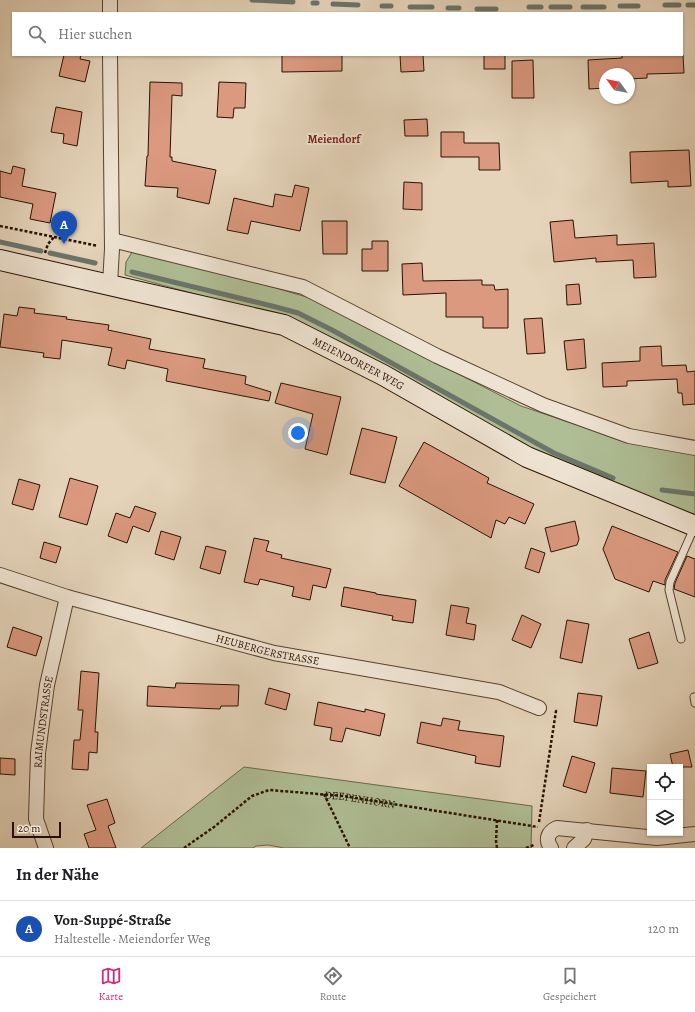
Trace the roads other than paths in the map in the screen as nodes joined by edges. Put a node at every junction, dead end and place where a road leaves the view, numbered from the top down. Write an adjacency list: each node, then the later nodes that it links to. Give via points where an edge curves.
1 (110, 0): 2 (street)
2 (110, 12)
3 (110, 56): 4 (street)
4 (112, 244): 6 (street); 7 (street, via 304,287 437,356 543,405 629,436)
5 (0, 260): 6 (street, MEIENDORFER WEG)
6 (110, 284): 8 (street, MEIENDORFER WEG, via 284,325 383,375 527,457)
7 (695, 448)
8 (695, 526): 11 (lane, via 670,582 669,590)
9 (0, 575): 10 (street, HEUBERGERSTRASSE)
10 (67, 597): 12 (street, HEUBERGERSTRASSE, via 274,653 499,692); 15 (street, RAIMUNDSTRASSE, via 47,686 38,753 36,819)
11 (681, 639)
12 (539, 708)
13 (587, 830): 14 (street, via 657,838); 16 (street, via 564,827 545,829); 17 (street, via 584,839)
14 (695, 834)
15 (46, 848)
16 (551, 848)
17 (574, 848)

